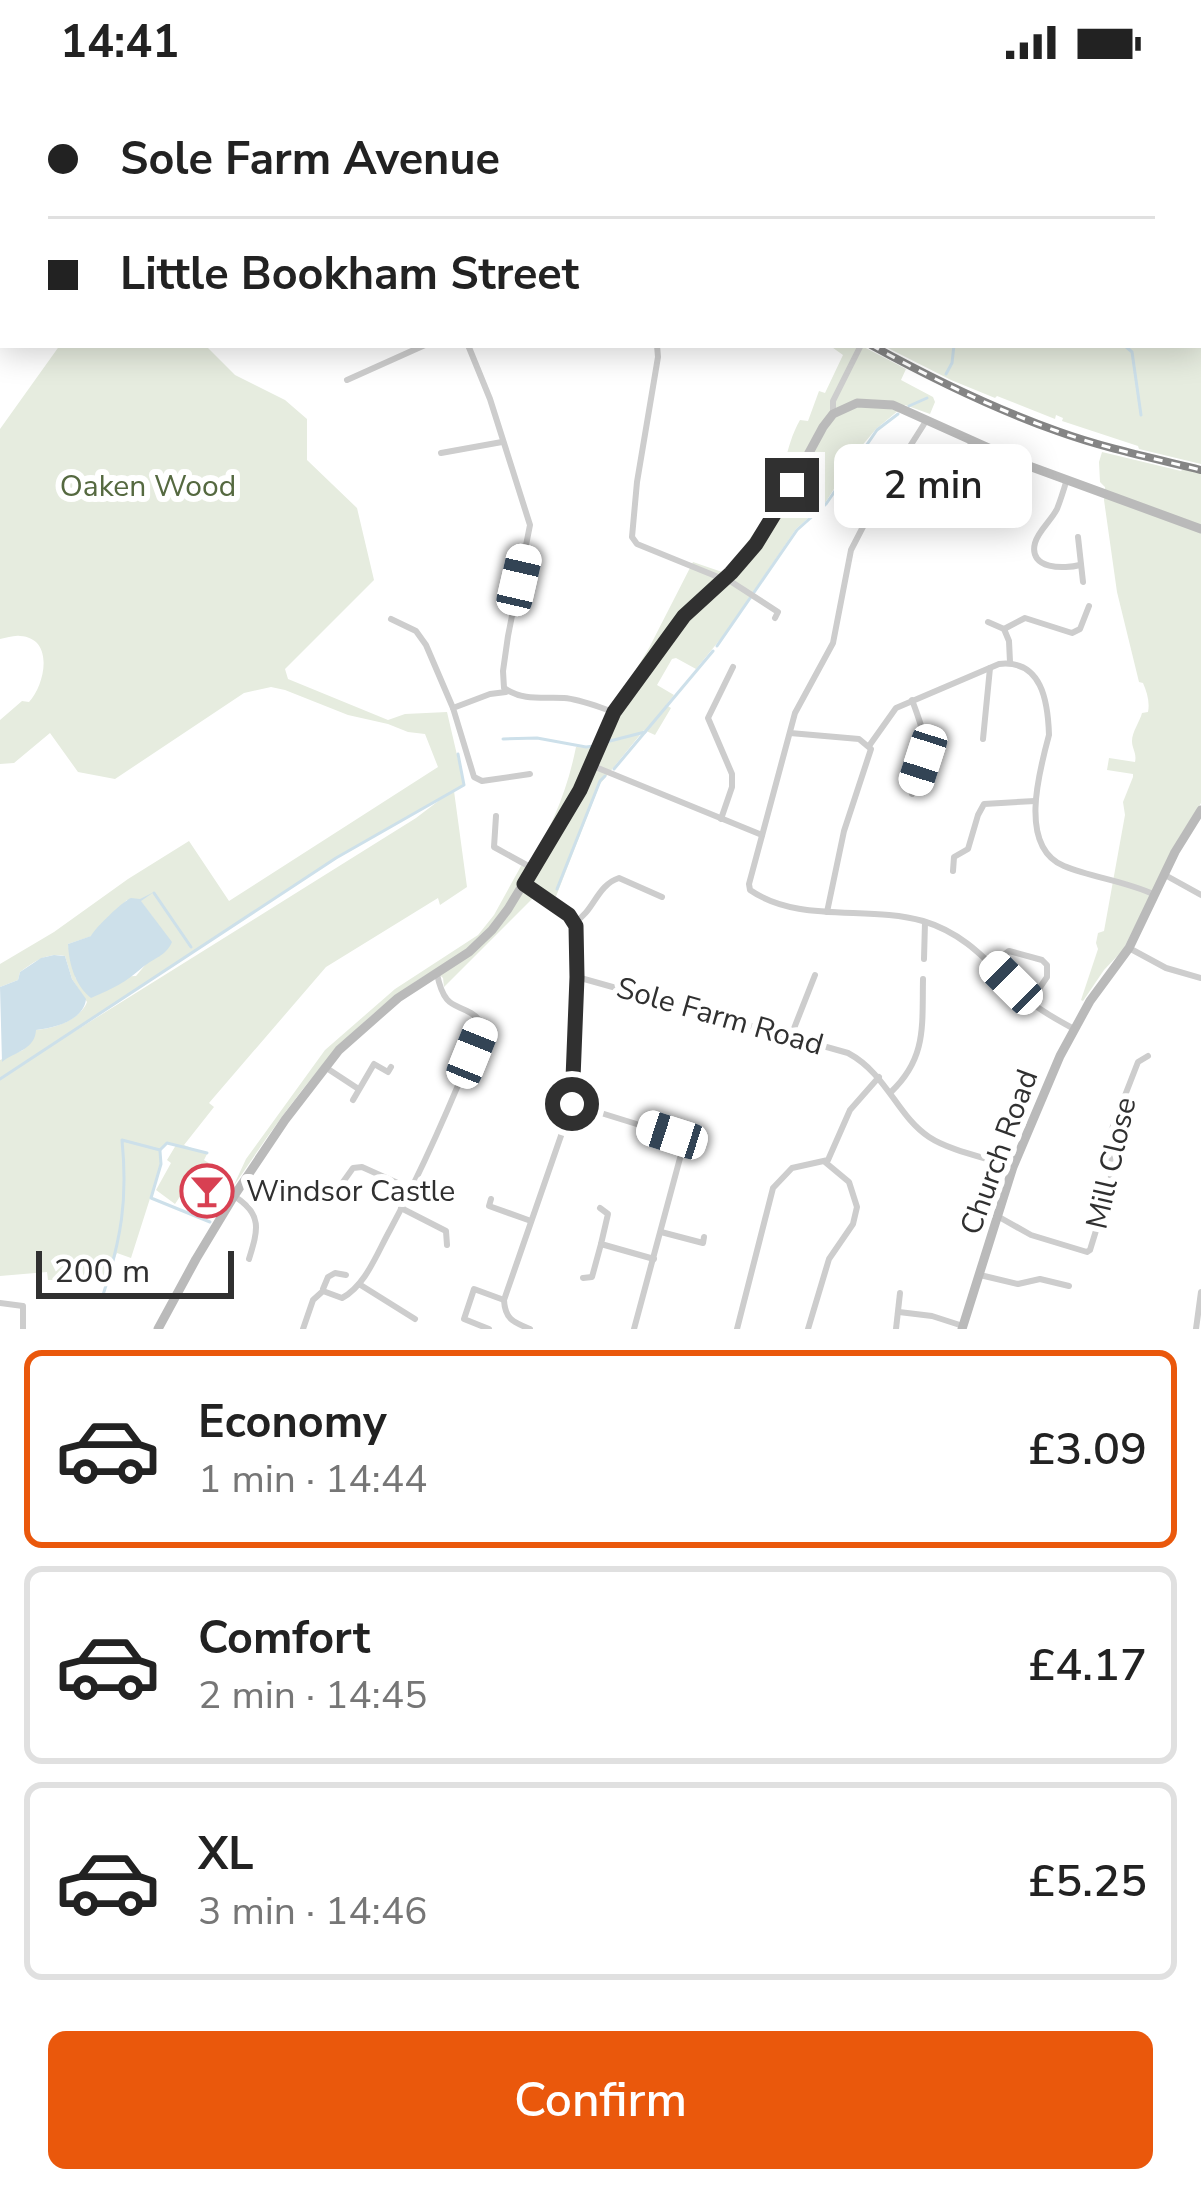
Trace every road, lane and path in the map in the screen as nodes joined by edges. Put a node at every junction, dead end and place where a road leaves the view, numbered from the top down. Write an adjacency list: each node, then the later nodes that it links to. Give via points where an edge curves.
1 (418, 348): 5 (street)
2 (469, 348): 9 (street)
3 (657, 348): 18 (street, via 632,537)
4 (859, 349): 6 (street)
5 (346, 380)
6 (833, 414): 7 (street, via 864,402); 18 (street, via 765,533)
7 (928, 419): 8 (street); 32 (street, via 855,540 831,649)
8 (972, 440): 12 (street); 13 (street)
9 (502, 442): 11 (street); 28 (street, via 530,525 503,671)
10 (920, 452): 12 (street, via 943,470)
11 (441, 453)
12 (963, 464): 14 (street, via 981,500)
13 (1067, 479): 15 (street); 17 (street, via 1034,551 1053,567)
14 (994, 506)
15 (1201, 529)
16 (1078, 537): 17 (street)
17 (1081, 565): 19 (street)
18 (724, 579): 21 (street, via 778,612); 31 (street, via 684,616)
19 (1083, 582)
20 (1089, 606): 24 (street, via 1072,633 1025,618)
21 (775, 618)
22 (391, 620): 30 (street, via 426,645)
23 (988, 622): 24 (street)
24 (1004, 629): 25 (street)
25 (1010, 663): 27 (street); 38 (street, via 1035,675 1045,698 1049,735)
26 (734, 667): 41 (street, via 708,718 733,778)
27 (989, 668): 29 (street); 33 (street)
28 (509, 693): 30 (street); 31 (street)
29 (912, 699): 34 (street, via 890,713); 37 (street, via 926,747)
30 (453, 708): 36 (street, via 474,777)
31 (614, 712): 35 (street)
32 (790, 733): 34 (street); 42 (street)
33 (983, 739)
34 (869, 746): 50 (street)
35 (590, 765): 41 (street); 43 (street)
36 (530, 774)
37 (912, 794)
38 (1035, 801): 44 (street, via 985,804); 48 (street, via 1039,842 1051,859)
39 (1200, 815): 45 (street, Church Road)
40 (496, 816): 43 (street, via 494,847)
41 (721, 819): 42 (street)
42 (762, 835): 50 (street, via 750,890)
43 (533, 869): 46 (street)
44 (953, 871)
45 (1165, 875): 47 (street); 48 (street, Church Road)
46 (524, 884): 51 (street); 56 (street, via 492,930)
47 (1201, 895)
48 (1155, 896): 53 (street, Church Road)
49 (662, 897): 51 (street, via 612,880)
50 (827, 912): 52 (street)
51 (575, 922): 58 (street, Sole Farm Road)
52 (925, 922): 54 (street); 55 (street, via 973,945)
53 (1129, 948): 59 (street); 62 (street, Church Road)
54 (923, 959)
55 (992, 964): 61 (street); 61 (street, via 1009,951 1047,965)
56 (437, 974): 65 (street, via 358,1030); 75 (street, via 441,994 483,1024)
57 (815, 975): 63 (street)
58 (577, 977): 63 (street, Sole Farm Road); 71 (street)
59 (1201, 978)
60 (923, 979): 69 (street, via 920,1051)
61 (1030, 1002): 62 (street)
62 (1074, 1029): 73 (street, Church Road)
63 (791, 1036): 67 (street, Sole Farm Road, via 848,1053)
64 (1148, 1056): 80 (street, Mill Close, via 1110,1134 1111,1182 1090,1250 1031,1235)
65 (325, 1067): 68 (street); 76 (street)
66 (391, 1067): 68 (street, via 374,1064)
67 (879, 1077): 69 (street, Sole Farm Road); 72 (street, via 850,1110)
68 (359, 1089): 70 (street)
69 (891, 1092): 73 (street, Sole Farm Road, via 932,1140)
70 (352, 1100)
71 (572, 1104): 81 (street); 82 (street, via 680,1140)
72 (825, 1162): 110 (street, via 792,1168 772,1188); 111 (street, via 849,1182 857,1207)
73 (1013, 1167): 80 (street, Church Road)
74 (338, 1189): 75 (street, via 362,1167)
75 (411, 1189): 78 (street)
76 (234, 1196): 87 (street, via 256,1223); 105 (street)
77 (491, 1199): 81 (street, via 489,1206)
78 (401, 1208): 85 (street, via 446,1231); 91 (street)
79 (600, 1208): 84 (street, via 608,1214)
80 (999, 1217): 89 (street, Church Road)
81 (532, 1221): 96 (street)
82 (661, 1232): 83 (street, via 703,1243); 86 (street)
83 (704, 1237)
84 (601, 1244): 86 (street); 90 (street, via 592,1277)
85 (447, 1245)
86 (654, 1258): 109 (street)
87 (248, 1259)
88 (346, 1275): 93 (street, via 328,1277)
89 (980, 1275): 92 (street); 103 (street, Church Road)
90 (583, 1278)
91 (358, 1284): 93 (street, via 342,1298); 101 (street)
92 (1070, 1286)
93 (323, 1291): 106 (street)
94 (1201, 1292): 113 (street)
95 (900, 1293): 100 (street)
96 (504, 1300): 102 (street); 107 (street, via 474,1289 464,1318)
97 (0, 1303): 99 (street)
98 (37, 1305): 99 (street)
99 (22, 1306): 104 (street)
100 (899, 1312): 103 (street); 112 (street)
101 (415, 1319)
102 (517, 1327): 108 (street)
103 (962, 1328)
104 (23, 1329)
105 (158, 1329)
106 (303, 1329)
107 (489, 1329)
108 (530, 1329)
109 (634, 1329)
110 (736, 1329)
111 (808, 1329)
112 (896, 1329)
113 (1196, 1329)

